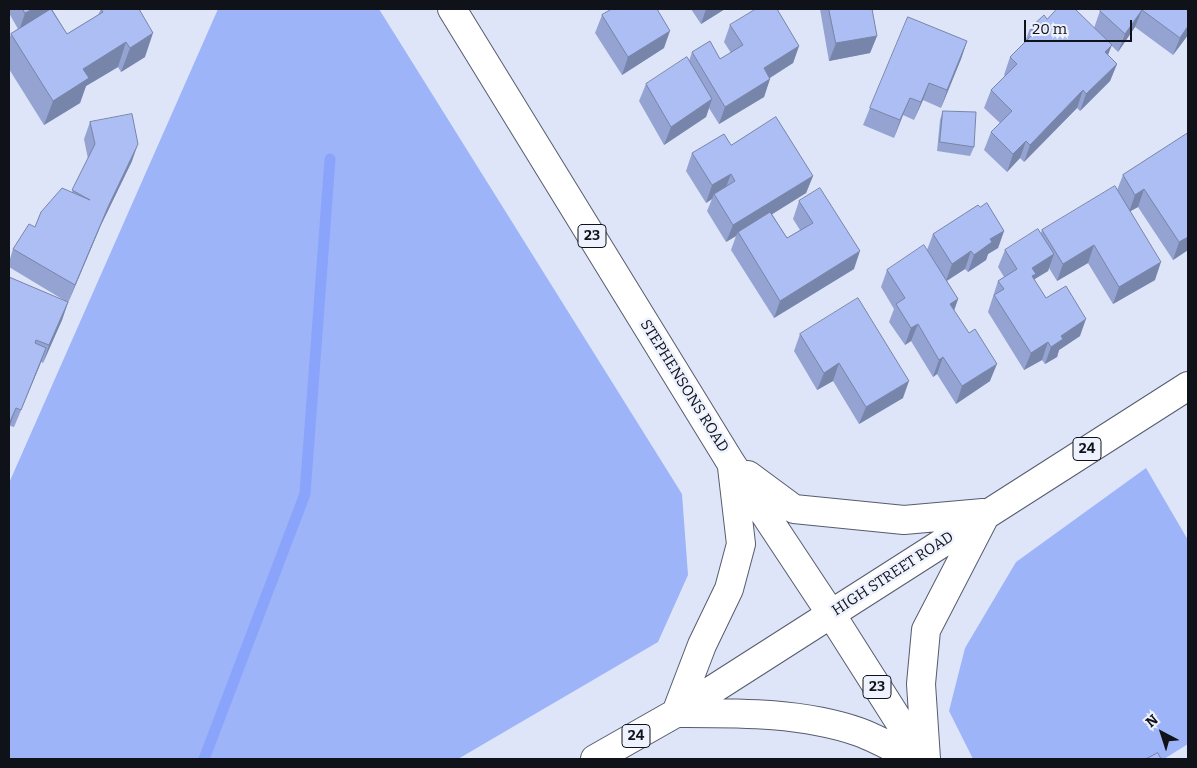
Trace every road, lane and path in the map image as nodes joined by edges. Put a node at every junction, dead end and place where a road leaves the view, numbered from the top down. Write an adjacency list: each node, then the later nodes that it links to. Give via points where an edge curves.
1 (452, 9): 3 (main road, STEPHENSONS ROAD / 23)
2 (1188, 386): 4 (main road, HIGH STREET ROAD / 24)
3 (732, 462): 4 (main road, via 794,509 904,520); 5 (main road, STEPHENSONS ROAD / 23); 6 (main road, via 741,544 729,589 702,645)
4 (987, 513): 5 (main road, HIGH STREET ROAD / 24); 9 (main road, via 926,630 921,684)
5 (831, 614): 6 (main road, HIGH STREET ROAD / 24); 9 (main road, STEPHENSONS ROAD / 23)
6 (676, 713): 7 (main road, HIGH STREET ROAD / 24); 8 (main road, via 759,714 814,721 860,732)
7 (595, 759)
8 (915, 759)
9 (924, 759)

